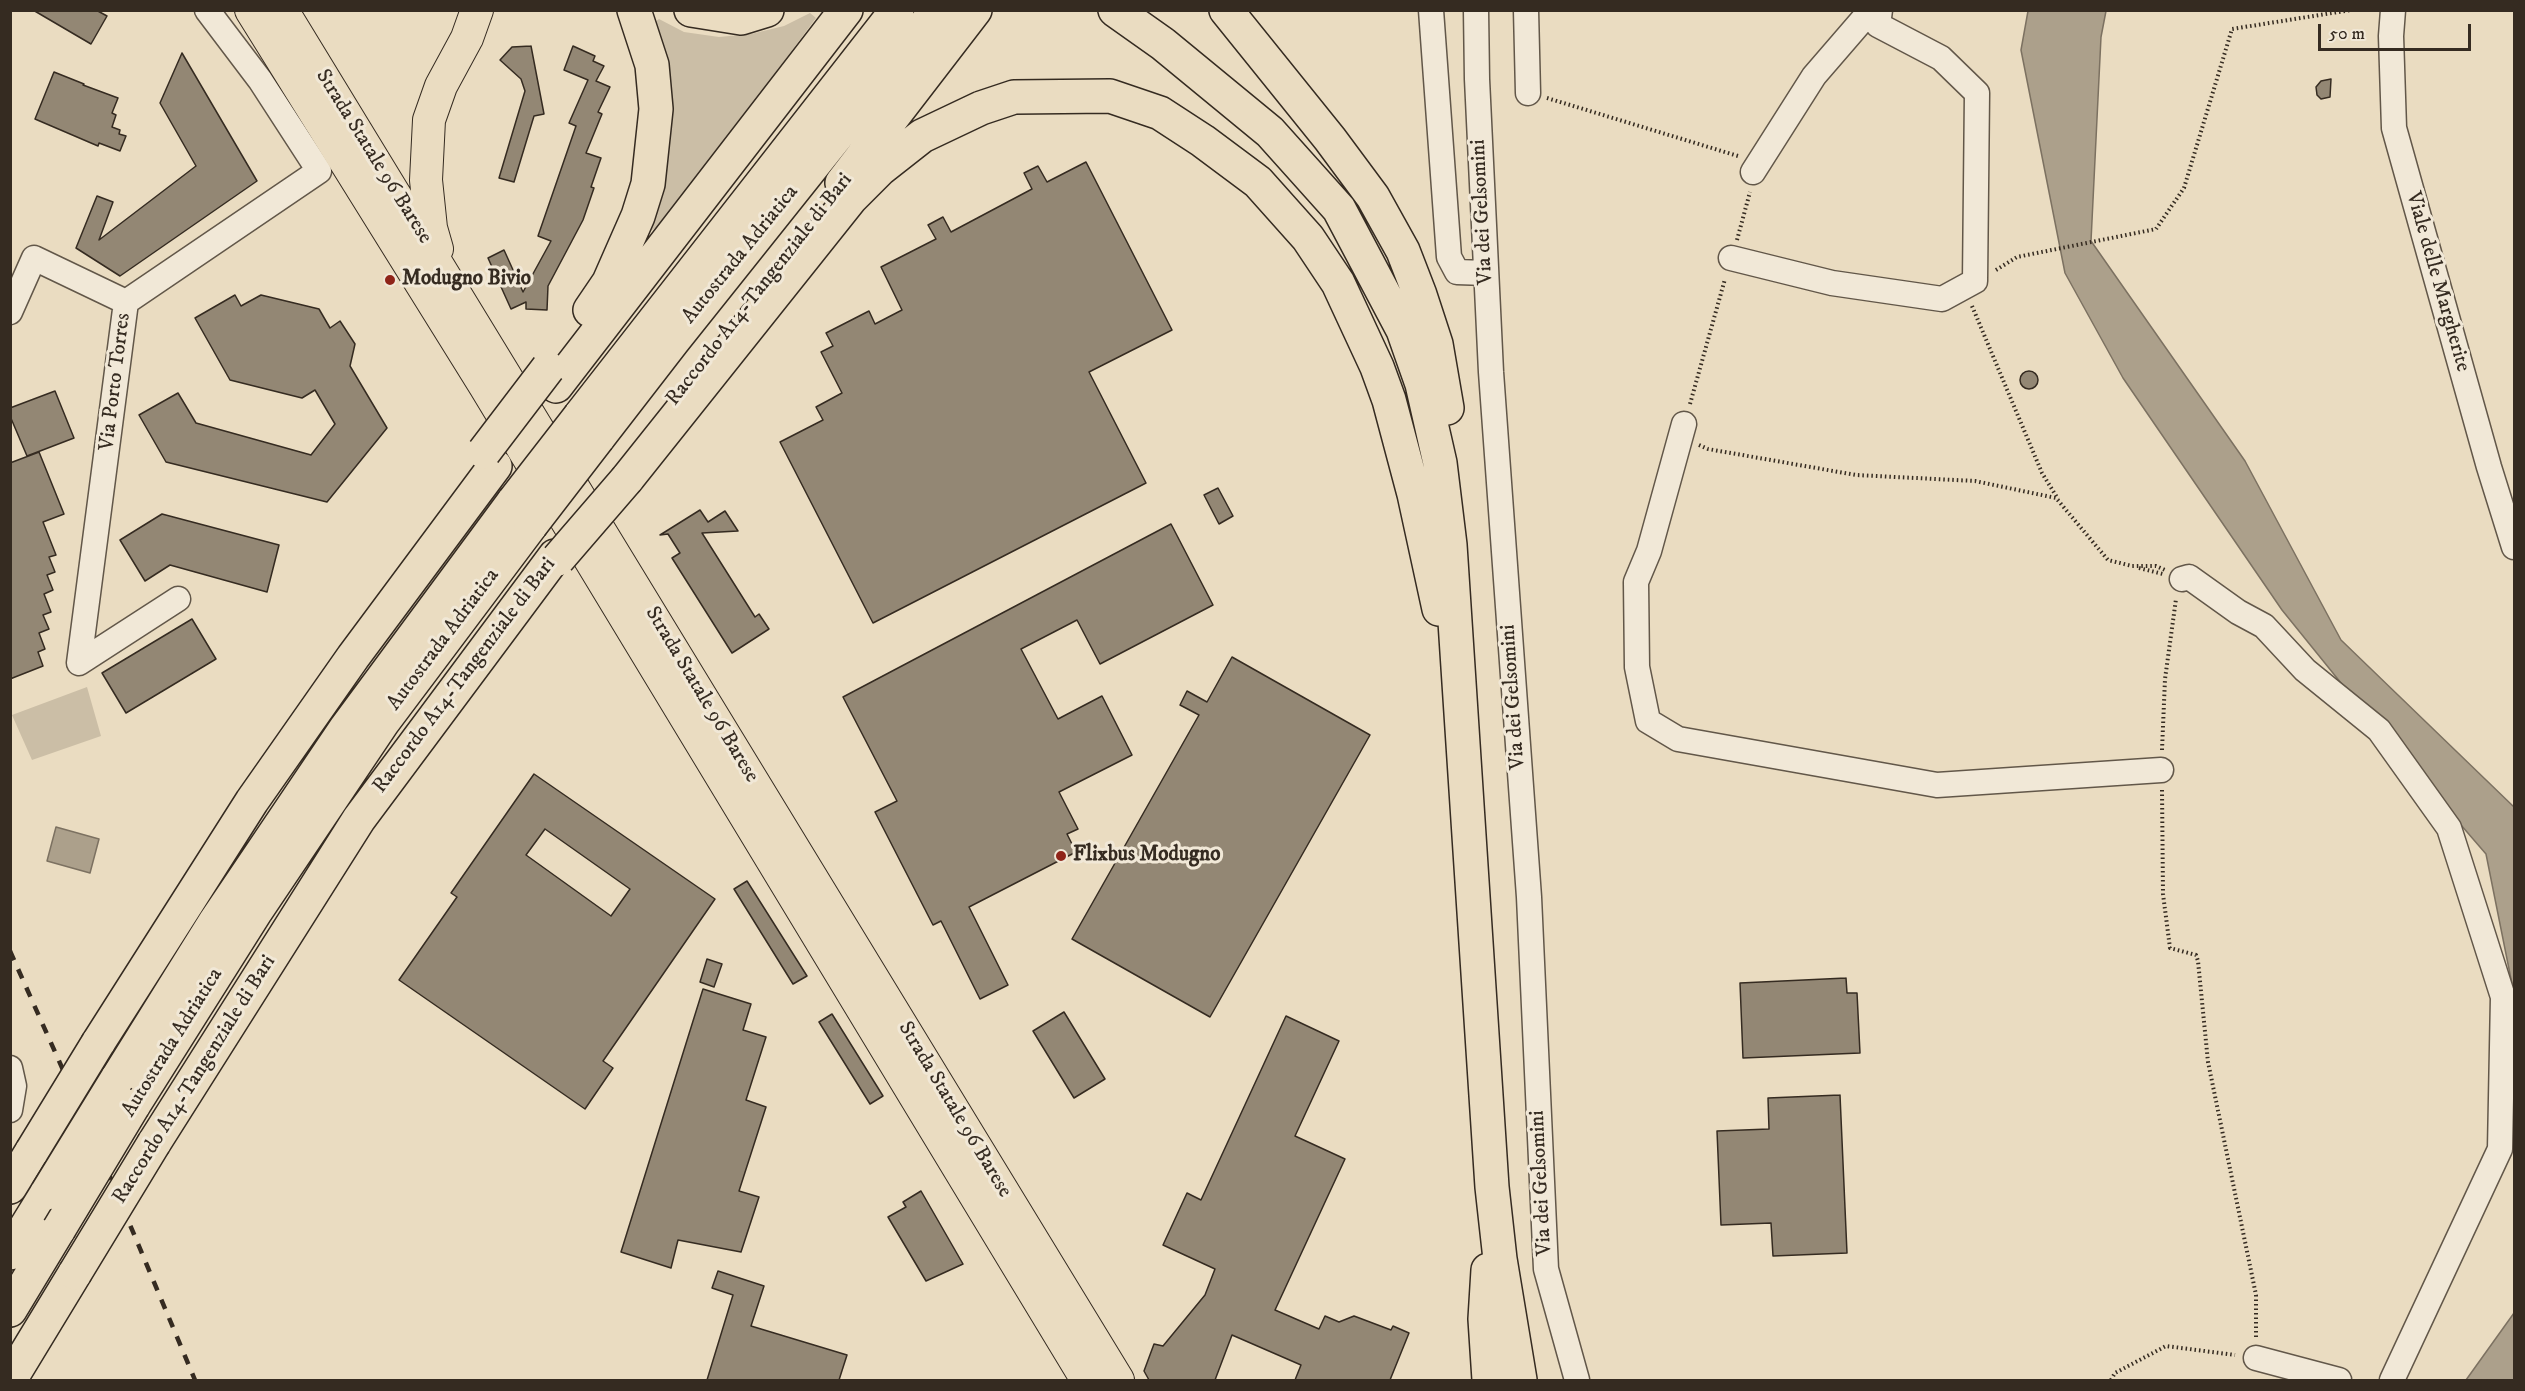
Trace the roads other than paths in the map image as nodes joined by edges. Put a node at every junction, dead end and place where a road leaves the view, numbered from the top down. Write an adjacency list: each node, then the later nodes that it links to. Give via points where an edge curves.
1 (207, 10): 25 (street, Via Porto Torres, via 260,80 319,171)
2 (251, 10): 47 (main road, Strada Statale 96 Barese, via 497,406)
3 (282, 10): 23 (main road, Strada Statale 96 Barese)
4 (477, 10): 23 (main road, via 429,120 426,180 431,228)
5 (634, 10): 27 (highway, via 652,65 656,109 648,184 609,282)
6 (691, 10): 7 (highway, via 741,18)
7 (767, 10)
8 (846, 10): 27 (highway)
9 (897, 10): 29 (highway, Autostrada Adriatica)
10 (937, 10): 29 (highway, Autostrada Adriatica, via 673,341)
11 (975, 10): 30 (highway, Raccordo A14-Tangenziale di Bari)
12 (1115, 10): 31 (highway, via 1270,132 1339,209 1403,330 1431,419)
13 (1226, 10): 31 (highway, via 1374,197 1403,251 1436,344 1447,404)
14 (1431, 10): 24 (street, via 1449,257 1457,272)
15 (1476, 10): 24 (street, Via dei Gelsomini)
16 (1526, 10): 20 (street)
17 (1871, 10): 21 (street, via 1814,76)
18 (1880, 10): 22 (street, via 1878,25 1941,58 1977,93 1975,281 1942,298 1832,283)
19 (2393, 10): 33 (street, Viale delle Margherite, via 2394,128)
20 (1528, 93)
21 (1753, 172)
22 (1731, 258)
23 (442, 270): 48 (main road, Strada Statale 96 Barese)
24 (1486, 273): 52 (street, Via dei Gelsomini, via 1529,897 1546,1269)
25 (126, 302): 26 (street, via 34,258); 35 (street, Via Porto Torres, via 79,663)
26 (10, 312)
27 (552, 377): 40 (highway, bridge, via 489,459 252,801)
28 (1684, 424): 37 (street, via 1649,551 1636,582 1637,667 1648,721 1678,739 1937,785)
29 (589, 427): 32 (highway, Autostrada Adriatica, bridge)
30 (623, 475): 36 (highway, via 850,198 922,136 1014,97 1110,96 1161,113 1258,182 1308,238 1338,283 1389,399 1435,597); 46 (highway, Raccordo A14-Tangenziale di Bari, bridge, via 502,625 359,819)
31 (1447, 512): 36 (highway)
32 (522, 513): 42 (highway, Autostrada Adriatica, bridge, via 346,728 215,922); 44 (highway, Autostrada Adriatica, bridge, via 256,911)
33 (2514, 548)
34 (2174, 582): 54 (street, via 2189,577 2264,626 2305,670 2379,730 2449,828 2503,997 2500,1149)
35 (178, 599)
36 (1459, 672): 41 (highway)
37 (2161, 770)
38 (10, 1068): 39 (street, via 14,1086)
39 (10, 1110)
40 (10, 1187)
41 (1492, 1187): 43 (highway); 49 (highway, via 1485,1319)
42 (10, 1253)
43 (1500, 1259): 50 (highway); 51 (highway, via 1531,1342)
44 (10, 1310)
45 (2256, 1358): 53 (street)
46 (10, 1380)
47 (1087, 1380)
48 (1118, 1380)
49 (1489, 1380)
50 (1520, 1380)
51 (1540, 1380)
52 (1577, 1380)
53 (2339, 1380)
54 (2392, 1380)

